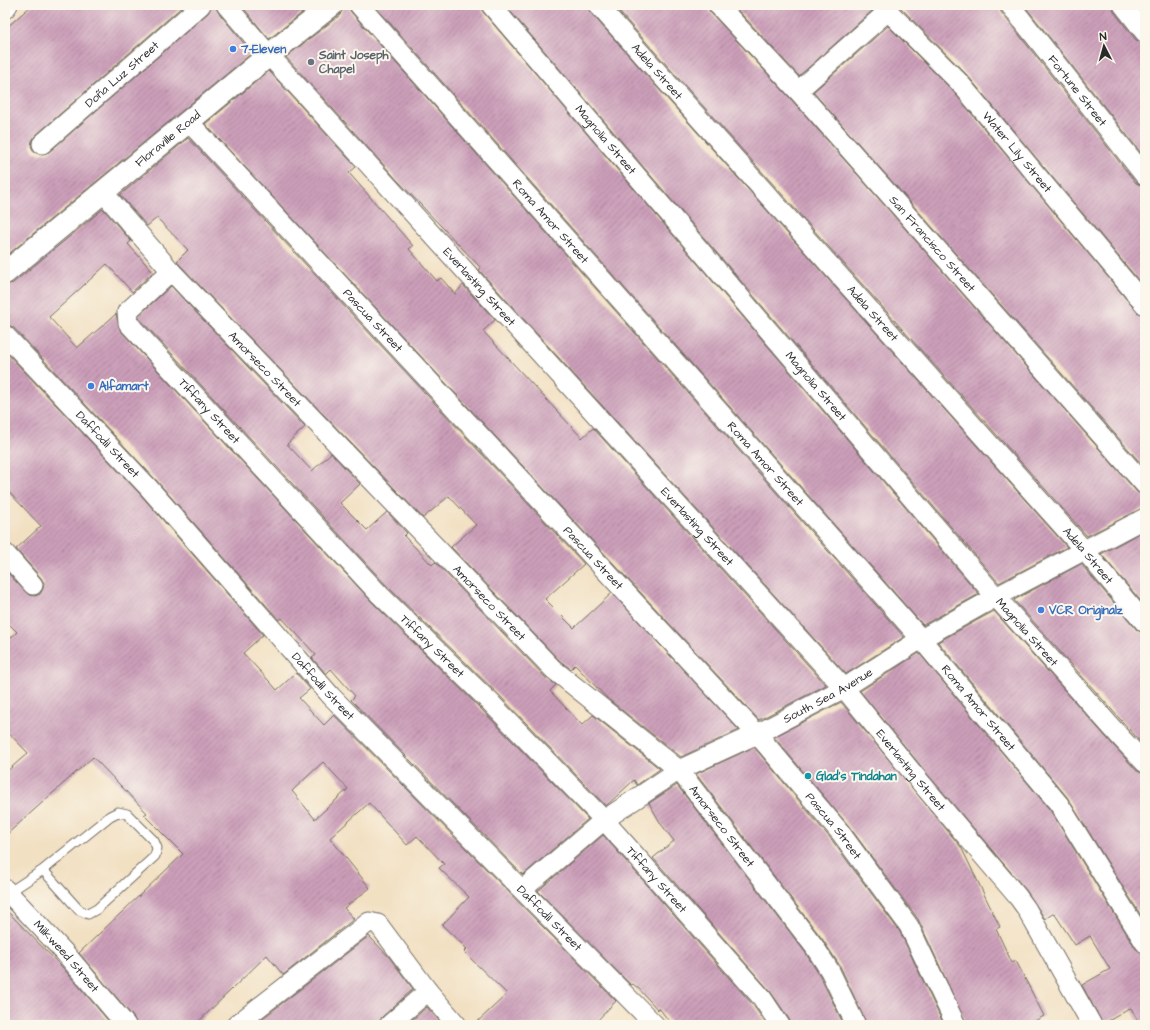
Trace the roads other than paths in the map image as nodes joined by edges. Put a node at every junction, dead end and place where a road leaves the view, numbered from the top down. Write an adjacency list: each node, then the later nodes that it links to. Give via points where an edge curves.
1 (8, 5): 12 (street)
2 (201, 5): 17 (street, Doña Luz Street)
3 (226, 5): 14 (street, Everlasting Street)
4 (332, 5): 14 (street, Floraville Road)
5 (359, 5): 31 (street, Roma Amor Street)
6 (491, 5): 29 (street, Magnolia Street)
7 (598, 5): 26 (street, Adela Street)
8 (718, 5): 15 (street, San Francisco Street)
9 (1010, 5): 18 (street, Fortune Street)
10 (1123, 5): 13 (street)
11 (885, 8): 15 (street); 22 (street, Water Lily Street, via 959,82)
12 (5, 9)
13 (1145, 34)
14 (268, 55): 16 (street, Floraville Road); 32 (street, Everlasting Street)
15 (798, 91): 24 (street, San Francisco Street)
16 (188, 121): 19 (street, Floraville Road); 33 (street, Pascua Street)
17 (42, 144)
18 (1145, 176)
19 (103, 192): 20 (street, Amorseco Street); 21 (street, Floraville Road)
20 (170, 271): 35 (street, Amorseco Street, via 553,669); 36 (street, Tiffany Street, via 127,312 128,323 380,595 492,703)
21 (5, 273)
22 (1145, 305)
23 (5, 335): 38 (street, Daffodil Street, via 148,487 331,696)
24 (1145, 485)
25 (1145, 518): 26 (street, South Sea Avenue)
26 (1084, 550): 29 (street, South Sea Avenue); 30 (street, Adela Street)
27 (5, 553): 28 (street)
28 (33, 585)
29 (996, 597): 31 (street, South Sea Avenue); 34 (street, Magnolia Street)
30 (1145, 623)
31 (921, 639): 32 (street, South Sea Avenue); 40 (street, Roma Amor Street, via 1059,804)
32 (844, 688): 33 (street, South Sea Avenue); 50 (street, Everlasting Street, via 1022,902)
33 (757, 734): 35 (street, South Sea Avenue); 49 (street, Pascua Street, via 840,832 909,926)
34 (1145, 763)
35 (679, 770): 36 (street, South Sea Avenue); 48 (street, Amorseco Street, via 814,946)
36 (604, 820): 38 (street, South Sea Avenue); 47 (street, Tiffany Street, via 762,998)
37 (43, 870): 37 (lane, via 118,812 127,814 154,841 157,848 155,856 97,910 88,914 79,910); 39 (lane)
38 (523, 889): 46 (street, Daffodil Street)
39 (6, 891): 42 (street, Milkweed Street, via 65,953)
40 (1145, 943)
41 (428, 991): 43 (street, via 378,924 369,922); 44 (street); 45 (street)
42 (126, 1025)
43 (236, 1025)
44 (389, 1025)
45 (458, 1025)
46 (655, 1025)
47 (780, 1025)
48 (856, 1025)
49 (956, 1025)
50 (1092, 1025)

